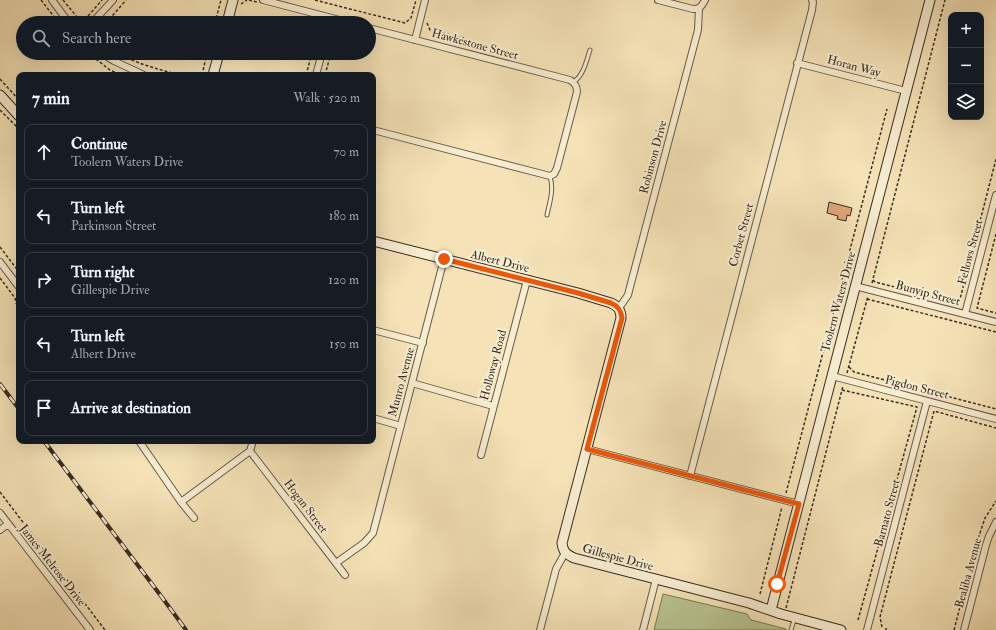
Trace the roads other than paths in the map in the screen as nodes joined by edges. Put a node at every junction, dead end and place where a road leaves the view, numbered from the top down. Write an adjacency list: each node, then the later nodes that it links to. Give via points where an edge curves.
1 (52, 0): 11 (street)
2 (113, 0): 12 (street)
3 (233, 0): 13 (street)
4 (263, 0): 14 (street)
5 (425, 0): 16 (street)
6 (658, 0): 10 (street, via 693,9)
7 (705, 0): 10 (street)
8 (812, 0): 21 (street, Corbet Street, via 812,10)
9 (930, 0): 26 (street, Toolern Waters Drive)
10 (699, 8): 39 (street, Robinson Drive, via 698,30 628,295)
11 (65, 16)
12 (98, 16)
13 (229, 16)
14 (317, 16)
15 (376, 30): 16 (street, Hawkestone Street)
16 (415, 40): 25 (street, Hawkestone Street)
17 (590, 50): 25 (lane, via 584,71)
18 (112, 60): 22 (street)
19 (217, 60): 23 (street)
20 (320, 60): 24 (street)
21 (797, 63): 26 (street, Horan Way); 56 (street, Corbet Street)
22 (138, 72)
23 (214, 72)
24 (317, 72)
25 (574, 82): 30 (street, via 577,92 557,168)
26 (906, 91): 38 (street, Toolern Waters Drive)
27 (0, 96): 28 (street)
28 (16, 113)
29 (376, 131): 30 (street)
30 (550, 176): 32 (lane, via 552,191)
31 (996, 195): 40 (street, Fellows Street)
32 (547, 215)
33 (376, 242): 34 (street, Albert Drive)
34 (444, 259): 36 (street, Albert Drive); 43 (street, Munro Avenue)
35 (0, 262): 37 (street)
36 (527, 280): 39 (street, Albert Drive, via 611,303); 47 (street, Holloway Road)
37 (16, 283)
38 (855, 286): 40 (street, Bunyip Street); 44 (street, Toolern Waters Drive)
39 (619, 308): 53 (street, Gillespie Drive, via 622,318)
40 (965, 314): 41 (street, Bunyip Street)
41 (996, 322)
42 (376, 331): 43 (street)
43 (423, 343): 45 (street, Munro Avenue)
44 (832, 376): 46 (street, Pigdon Street); 58 (street, Toolern Waters Drive)
45 (412, 383): 47 (street); 50 (street, Munro Avenue)
46 (927, 401): 49 (street, Pigdon Street); 75 (street, Barnato Street)
47 (494, 406): 55 (street, Holloway Road)
48 (376, 419): 50 (street)
49 (996, 419)
50 (401, 426): 65 (street, Munro Avenue, via 373,533 364,543)
51 (141, 444): 57 (street)
52 (252, 444): 54 (street)
53 (587, 449): 56 (street); 64 (street, Gillespie Drive, via 562,544)
54 (250, 451): 57 (street); 65 (street, Hogan Street)
55 (480, 455)
56 (690, 476): 58 (street)
57 (181, 502): 60 (street)
58 (799, 504): 68 (street, Toolern Waters Drive)
59 (0, 513): 62 (street, James Melrose Drive)
60 (194, 518)
61 (996, 522): 76 (street, Bealiba Avenue, via 986,545)
62 (8, 524): 63 (street); 70 (street, James Melrose Drive)
63 (0, 530)
64 (565, 553): 67 (street, Gillespie Drive, via 574,558); 71 (street, via 556,569)
65 (336, 563): 66 (street, Hogan Street)
66 (345, 575)
67 (656, 579): 68 (street, Gillespie Drive); 72 (street)
68 (770, 610): 69 (street, Gillespie Drive)
69 (794, 618): 73 (lane); 74 (street, Gillespie Drive)
70 (90, 630)
71 (540, 630)
72 (643, 630)
73 (791, 630)
74 (841, 630)
75 (867, 630)
76 (964, 630)

